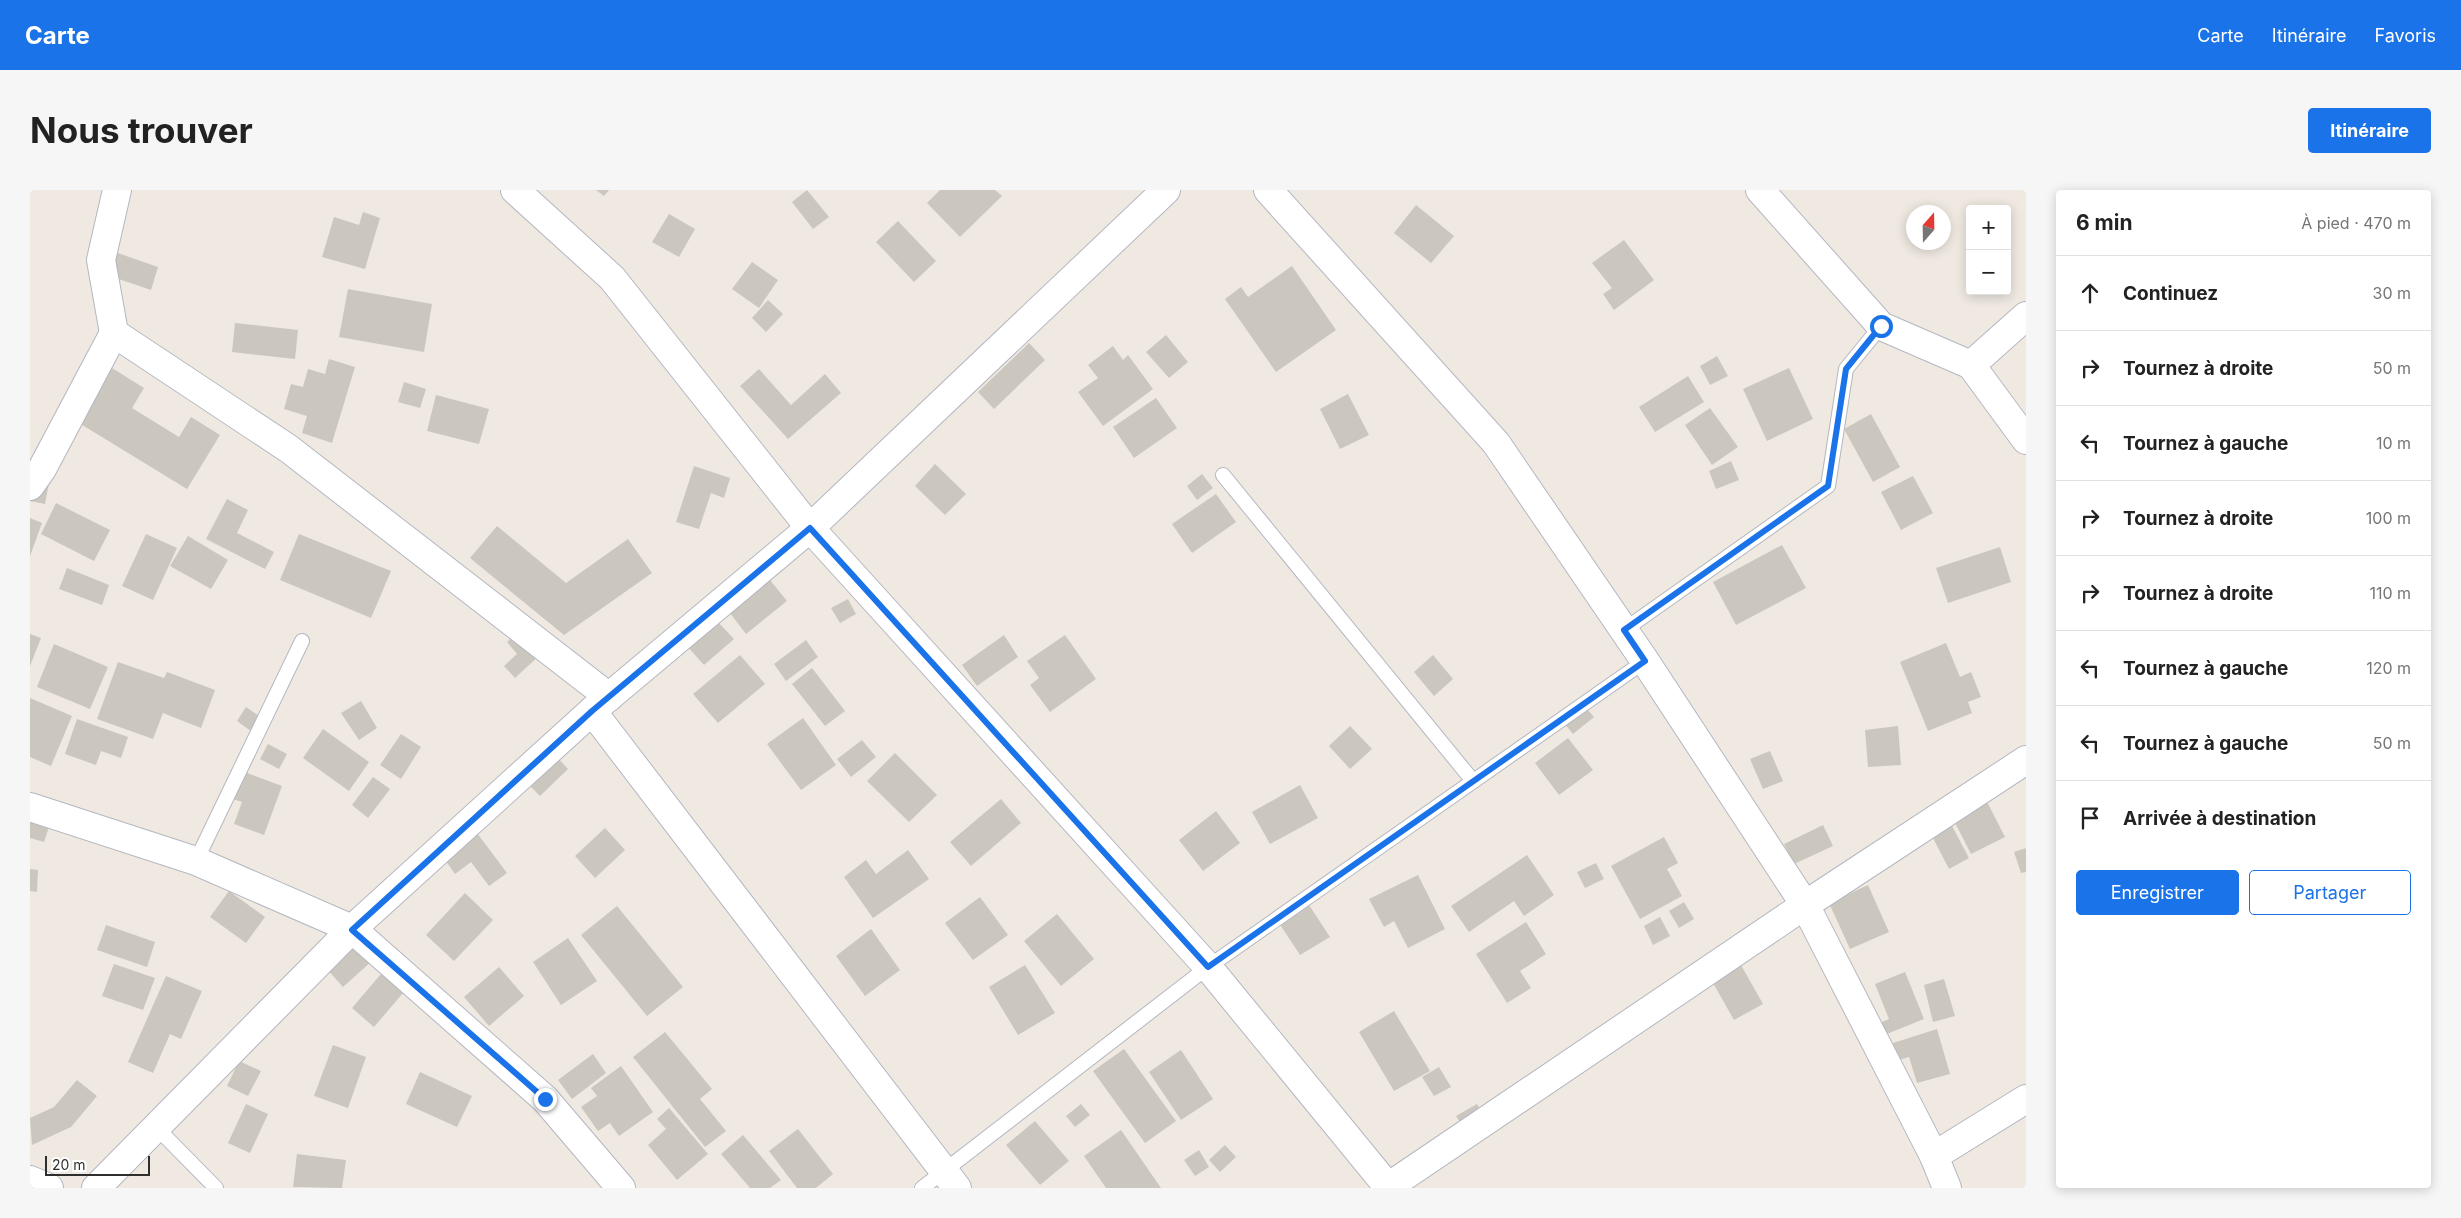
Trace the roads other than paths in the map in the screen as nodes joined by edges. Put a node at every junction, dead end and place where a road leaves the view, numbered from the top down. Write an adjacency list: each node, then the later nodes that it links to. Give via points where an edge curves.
1 (118, 190): 8 (street, via 101,260)
2 (515, 190): 13 (street, via 612,278)
3 (1166, 190): 13 (street)
4 (1268, 190): 14 (street, via 1496,443)
5 (1760, 190): 7 (street)
6 (2026, 316): 9 (street)
7 (1881, 326): 9 (street); 14 (lane, via 1846,369 1828,486)
8 (114, 333): 12 (street); 17 (street, via 289,449)
9 (1971, 365): 10 (street)
10 (2026, 440)
11 (1223, 475): 19 (lane)
12 (30, 486)
13 (810, 528): 17 (street); 24 (street)
14 (1624, 630): 16 (street)
15 (302, 641): 21 (lane)
16 (1645, 661): 19 (lane); 22 (street)
17 (601, 704): 23 (street); 28 (street)
18 (2026, 760): 22 (street)
19 (1473, 781): 24 (lane)
20 (30, 807): 21 (street)
21 (196, 861): 23 (street)
22 (1805, 905): 27 (street); 35 (street)
23 (352, 930): 26 (street); 33 (street, via 545,1099)
24 (1208, 967): 28 (lane); 35 (street)
25 (2026, 1099): 27 (street)
26 (156, 1127): 31 (street); 32 (lane)
27 (1934, 1156): 36 (street)
28 (951, 1179): 34 (lane)
29 (30, 1180): 30 (street)
30 (48, 1188)
31 (96, 1188)
32 (216, 1188)
33 (621, 1188)
34 (922, 1188)
35 (1388, 1188)
36 (1947, 1188)

